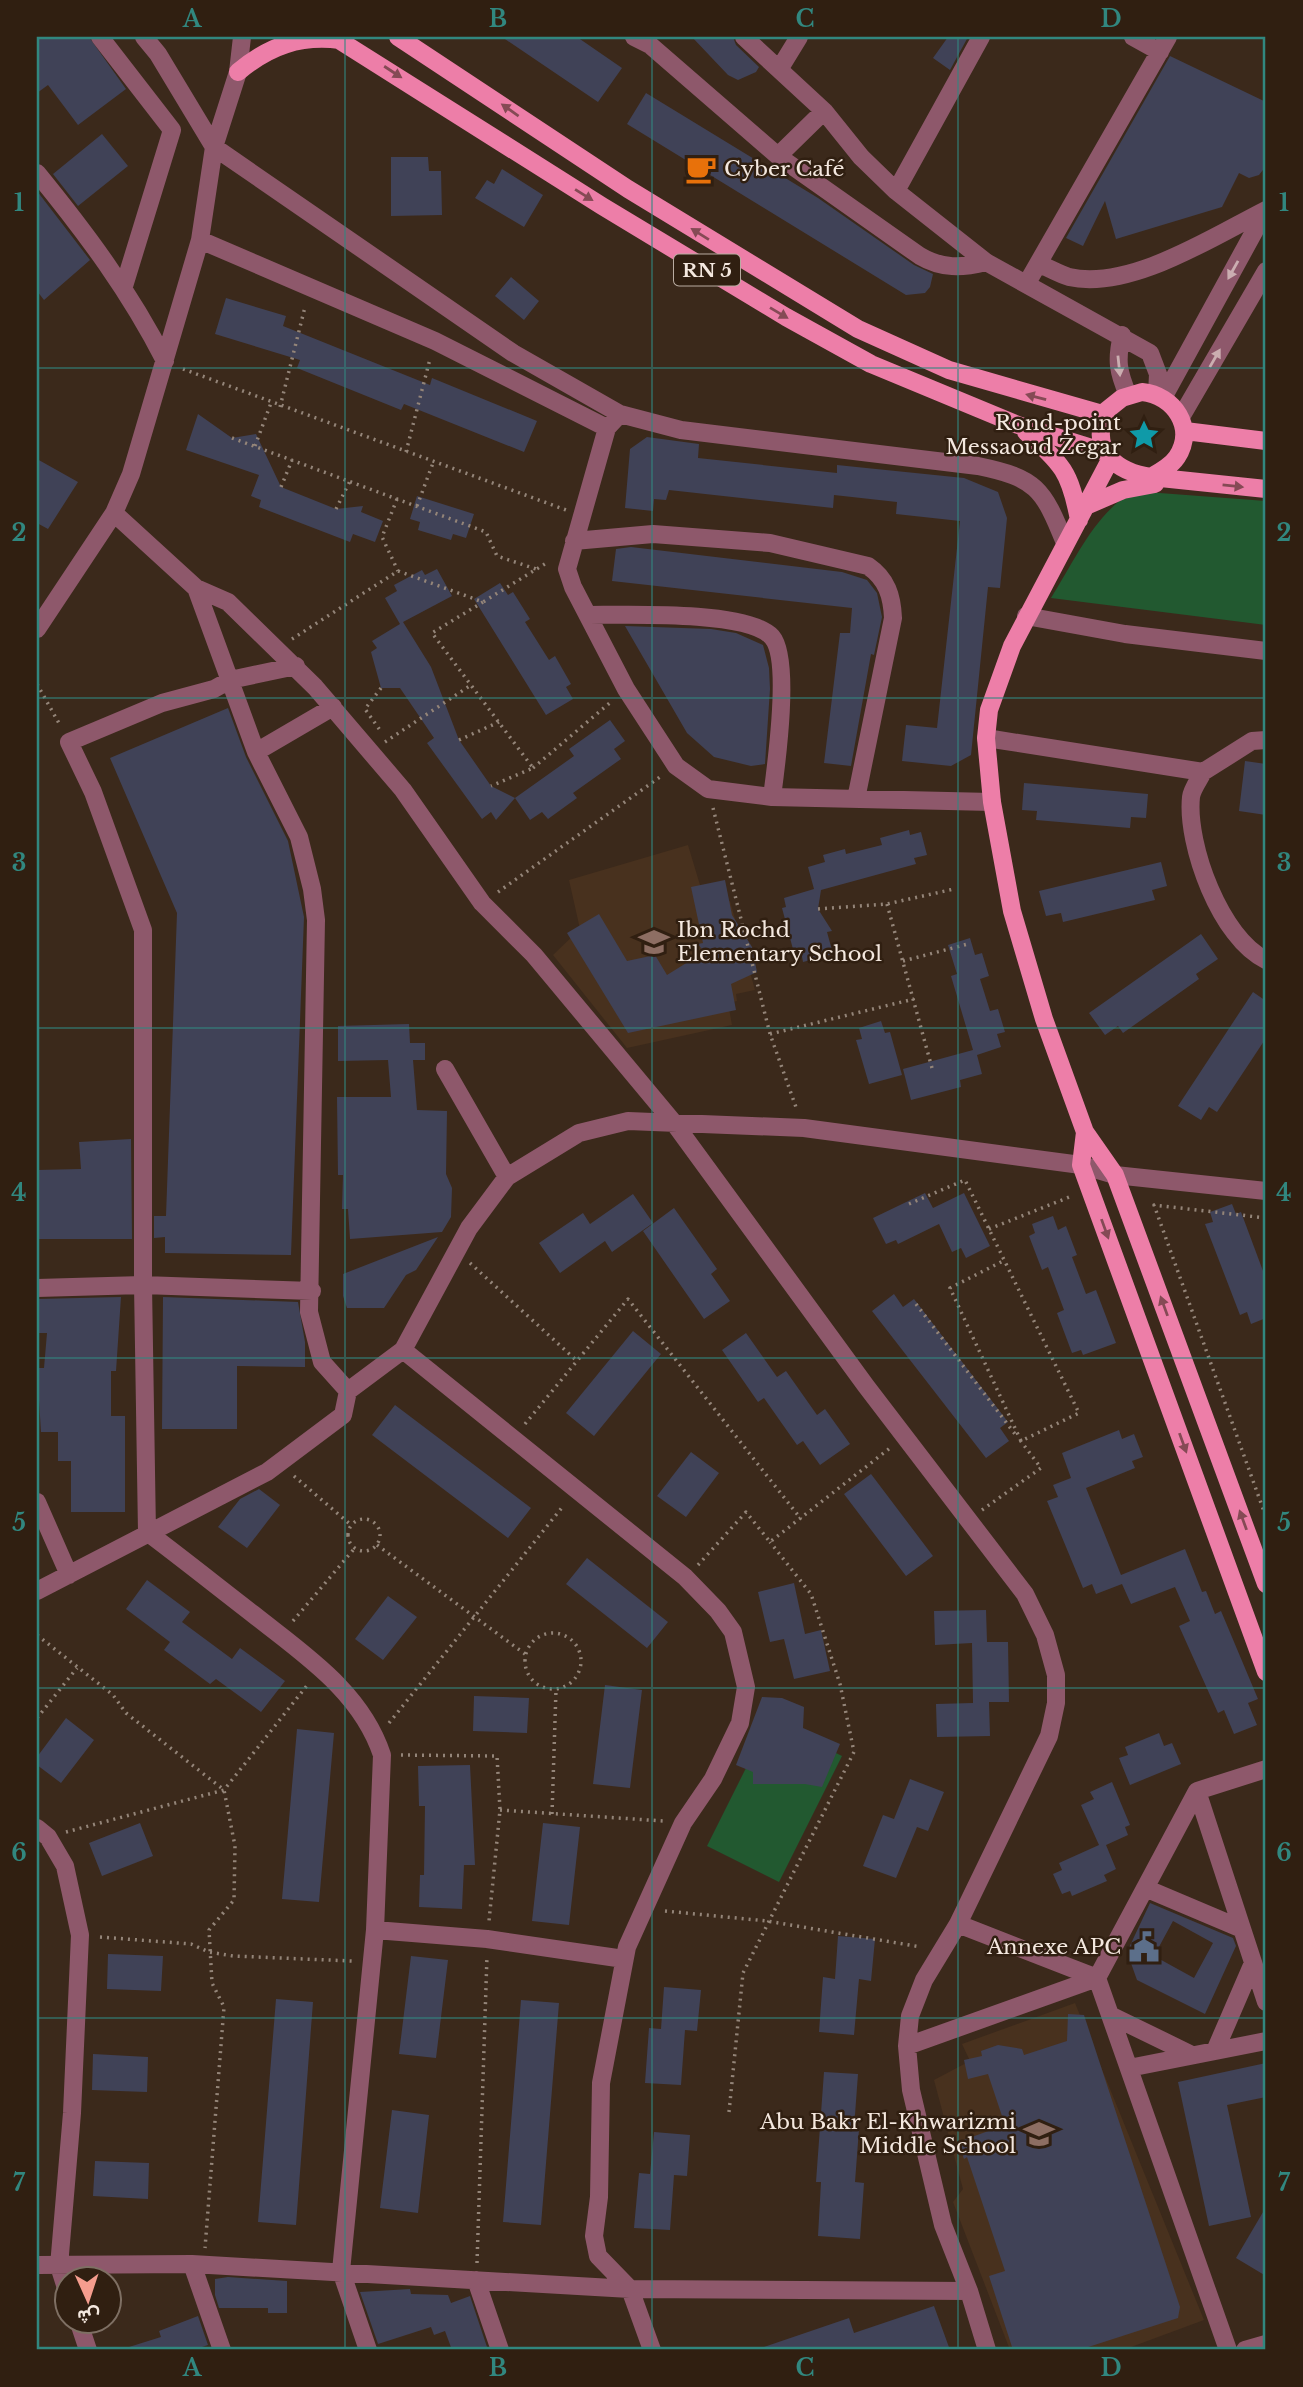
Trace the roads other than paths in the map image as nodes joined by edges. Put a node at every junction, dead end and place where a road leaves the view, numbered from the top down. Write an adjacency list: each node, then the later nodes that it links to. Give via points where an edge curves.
1 (100, 37): 26 (street, via 172,130)
2 (144, 37): 16 (street)
3 (242, 37): 13 (street)
4 (254, 37): 13 (street)
5 (398, 37): 32 (main road, RN 5, one-way to 5, via 949,370 858,329 618,182)
6 (744, 37): 14 (street)
7 (799, 37): 14 (street)
8 (981, 37): 19 (street)
9 (1133, 37): 12 (street)
10 (337, 39): 13 (main road, RN 5, via 285,43); 34 (main road, RN 5, one-way to 34, via 786,317 910,383)
11 (647, 40): 17 (street)
12 (1164, 44): 23 (street)
13 (239, 68): 16 (street)
14 (780, 68): 15 (street)
15 (824, 111): 17 (street); 19 (street, via 861,158)
16 (214, 147): 21 (street); 31 (street, via 513,353)
17 (778, 156): 22 (street, via 931,263 964,268)
18 (37, 173): 26 (street)
19 (896, 191): 22 (street)
20 (1266, 210): 23 (street, via 1130,272 1069,277); 30 (street, one-way to 30)
21 (200, 240): 28 (street); 35 (street, via 435,341)
22 (986, 262): 25 (street)
23 (1040, 264): 25 (street)
24 (1266, 271): 33 (street, one-way to 24)
25 (1027, 283): 27 (street)
26 (124, 286): 28 (street)
27 (1122, 335): 29 (street, one-way to 29, via 1118,371); 30 (street, via 1150,353)
28 (164, 361): 41 (street, via 131,474)
29 (1128, 395): 30 (main road); 32 (main road)
30 (1160, 396): 33 (main road)
31 (620, 414): 35 (street); 44 (street, via 681,430 1016,474 1048,503)
32 (1102, 414): 37 (main road, via 1101,437)
33 (1183, 424): 36 (main road); 38 (main road, via 1178,455)
34 (1018, 425): 37 (main road, RN 5); 42 (main road, via 1059,462)
35 (607, 428): 43 (street)
36 (1266, 441)
37 (1107, 456): 38 (main road, via 1128,473); 42 (main road)
38 (1151, 477): 39 (main road)
39 (1194, 482): 40 (main road, one-way to 40); 42 (main road, via 1143,484)
40 (1266, 489)
41 (114, 513): 45 (street); 48 (street)
42 (1083, 513): 44 (main road)
43 (573, 541): 46 (street, via 568,569); 58 (street, via 653,534 770,542 868,566 879,574 892,597 893,618)
44 (1065, 543): 47 (main road)
45 (196, 588): 50 (street, via 228,602); 51 (street)
46 (588, 615): 57 (street, via 626,689 676,766 708,789); 57 (street, via 725,620 773,638 781,699)
47 (1026, 617): 49 (street); 53 (main road, via 1000,674)
48 (37, 629)
49 (1266, 651)
50 (296, 666): 51 (street); 52 (street)
51 (230, 680): 55 (street); 68 (street, via 69,742 93,792 143,930)
52 (333, 707): 55 (street); 62 (street, via 403,790 482,903 534,955)
53 (986, 738): 56 (street); 59 (main road)
54 (1266, 740): 56 (street, via 1242,746)
55 (256, 752): 70 (street, via 299,837 313,889)
56 (1203, 772): 60 (street, via 1191,794 1205,876 1239,939)
57 (772, 797): 58 (street)
58 (856, 799): 59 (street)
59 (992, 802): 63 (main road, via 1012,911)
60 (1266, 960)
61 (444, 1069): 66 (street)
62 (674, 1123): 64 (street, via 804,1128); 66 (street, via 628,1121 579,1133); 83 (street, via 1025,1594 1045,1635 1056,1675 1049,1736)
63 (1085, 1132): 64 (main road); 65 (main road)
64 (1081, 1165): 65 (street); 78 (main road, one-way to 78)
65 (1115, 1175): 67 (street); 76 (main road, one-way to 65)
66 (507, 1177): 71 (street, via 457,1252)
67 (1266, 1191)
68 (143, 1285): 69 (street); 70 (street); 74 (street)
69 (37, 1287)
70 (312, 1291): 72 (street, via 310,1312 322,1362)
71 (403, 1350): 72 (street); 86 (street, via 685,1577 733,1632 746,1687 740,1723 713,1779 683,1823)
72 (348, 1391): 74 (street, via 343,1415 279,1463)
73 (37, 1502): 75 (street)
74 (147, 1532): 75 (street); 85 (street, via 321,1668 349,1696 379,1746)
75 (69, 1574): 77 (street)
76 (1266, 1584)
77 (37, 1591)
78 (1266, 1672)
79 (1266, 1769): 80 (street)
80 (1197, 1791): 82 (street); 84 (street)
81 (43, 1832): 96 (street, via 65,1866 80,1936)
82 (1145, 1888): 84 (street); 88 (street)
83 (958, 1924): 88 (street); 92 (street, via 924,1980 910,2016)
84 (1242, 1929): 87 (street)
85 (375, 1930): 86 (street, via 487,1939); 99 (street)
86 (624, 1959): 101 (street, via 601,2083 594,2236 598,2256)
87 (1253, 1963): 89 (street); 93 (street)
88 (1097, 1978): 90 (street); 92 (street)
89 (1266, 2002)
90 (1110, 2015): 94 (street); 95 (street)
91 (1266, 2042): 93 (street)
92 (907, 2046): 102 (street, via 911,2090 943,2225)
93 (1215, 2051): 94 (street)
94 (1192, 2055): 95 (street)
95 (1129, 2068): 109 (street)
96 (59, 2264)
97 (198, 2264): 98 (street); 99 (street); 104 (street)
98 (122, 2265)
99 (341, 2272): 100 (street); 105 (street)
100 (477, 2280): 101 (street); 106 (street)
101 (630, 2289): 102 (street); 107 (street)
102 (969, 2291): 108 (street)
103 (1266, 2344): 110 (street)
104 (222, 2350)
105 (368, 2350)
106 (500, 2350)
107 (652, 2350)
108 (987, 2350)
109 (1228, 2350)
110 (1245, 2350)

